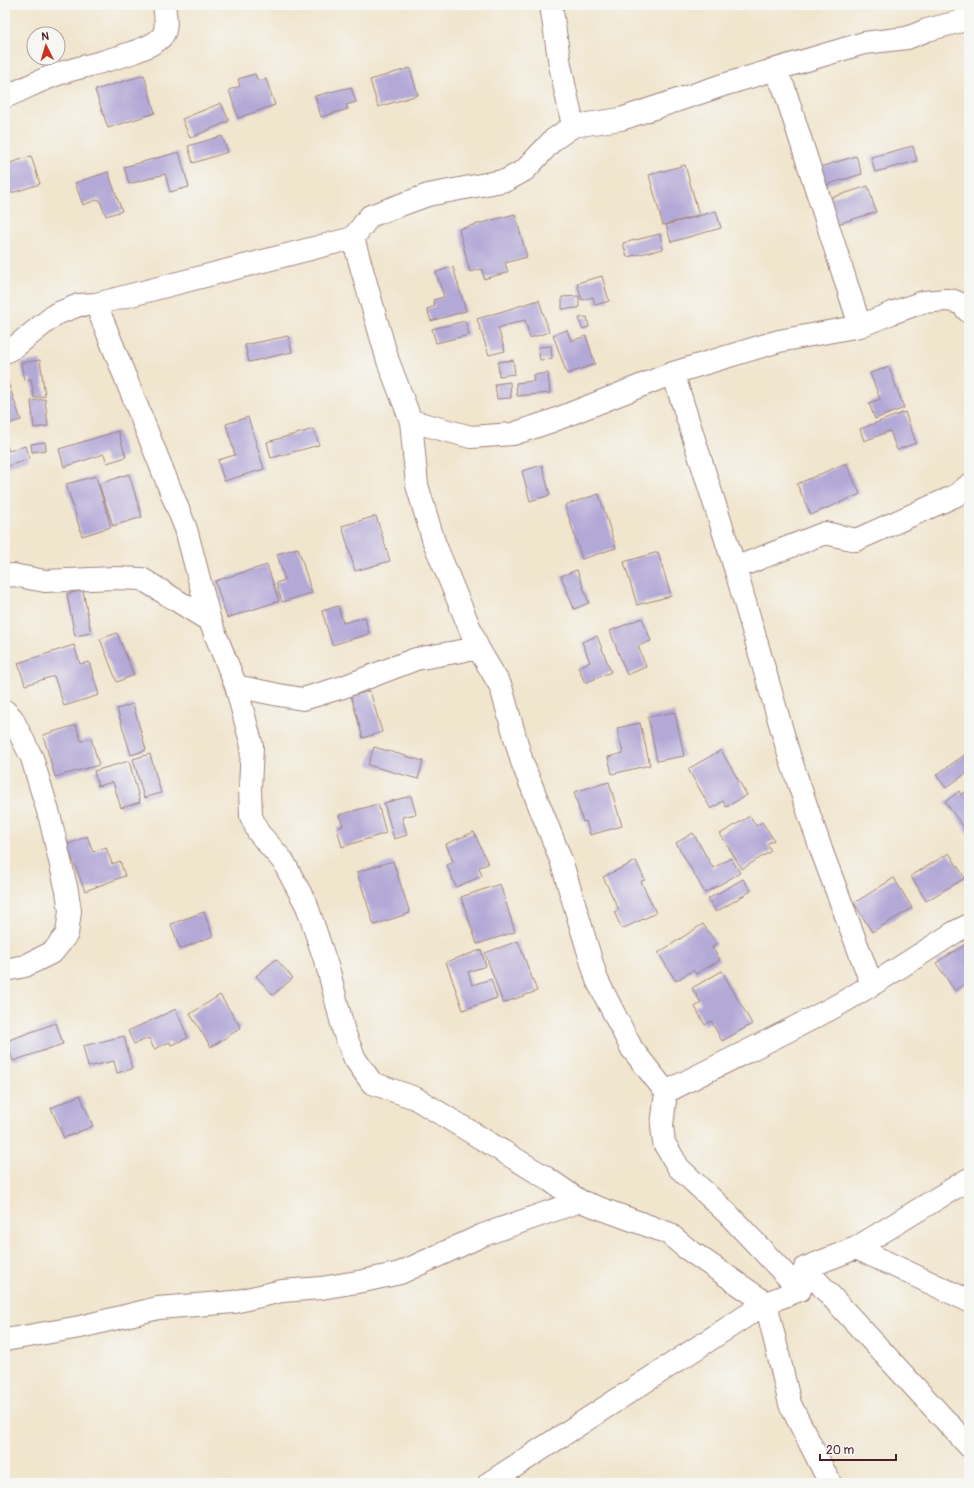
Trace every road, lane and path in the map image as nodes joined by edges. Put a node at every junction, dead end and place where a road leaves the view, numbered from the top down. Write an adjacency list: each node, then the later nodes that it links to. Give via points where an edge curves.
1 (164, 5): 5 (street, via 164,35 156,42 60,73)
2 (551, 5): 6 (street)
3 (969, 19): 4 (street, via 907,38 864,43)
4 (774, 70): 6 (street, via 621,119); 10 (street, via 784,88)
5 (5, 97)
6 (573, 126): 7 (street, via 553,140 525,170 507,180 428,195 370,216)
7 (352, 238): 8 (street); 13 (street, via 388,361)
8 (96, 304): 11 (street, via 79,305 56,314); 17 (street, via 186,529)
9 (969, 312): 10 (street, via 954,301 923,302)
10 (860, 326): 12 (street, via 779,341)
11 (5, 352)
12 (673, 373): 13 (street, via 513,434 471,437); 15 (street)
13 (411, 421): 18 (street, via 418,485 434,542)
14 (969, 485): 15 (street, via 957,495 856,540 825,533)
15 (736, 568): 23 (street, via 790,758)
16 (5, 576): 17 (street, via 45,581 142,578)
17 (210, 621): 19 (street)
18 (478, 648): 19 (street, via 416,659 343,687 303,699); 24 (street, via 501,687 522,762 562,860 597,980 632,1049)
19 (236, 686): 26 (street, via 252,746 251,816 258,832 283,860 307,906 329,972 344,1032 355,1059 372,1083 415,1098)
20 (5, 711): 22 (street, via 12,718 32,758 50,818 70,912 67,934 53,952 25,966)
21 (969, 925): 23 (street)
22 (5, 970)
23 (872, 985): 24 (street)
24 (666, 1092): 29 (street, via 662,1126 664,1143 679,1168 728,1213)
25 (969, 1179): 27 (street)
26 (580, 1201): 31 (street, via 668,1233); 32 (street, via 483,1235 400,1273 321,1288 282,1291 234,1302 158,1308 80,1327)
27 (856, 1248): 28 (street); 30 (street)
28 (805, 1268): 29 (street); 33 (street)
29 (800, 1290): 31 (street)
30 (969, 1301)
31 (766, 1303): 34 (street); 35 (street, via 790,1404)
32 (5, 1340)
33 (969, 1446)
34 (489, 1483)
35 (830, 1483)

